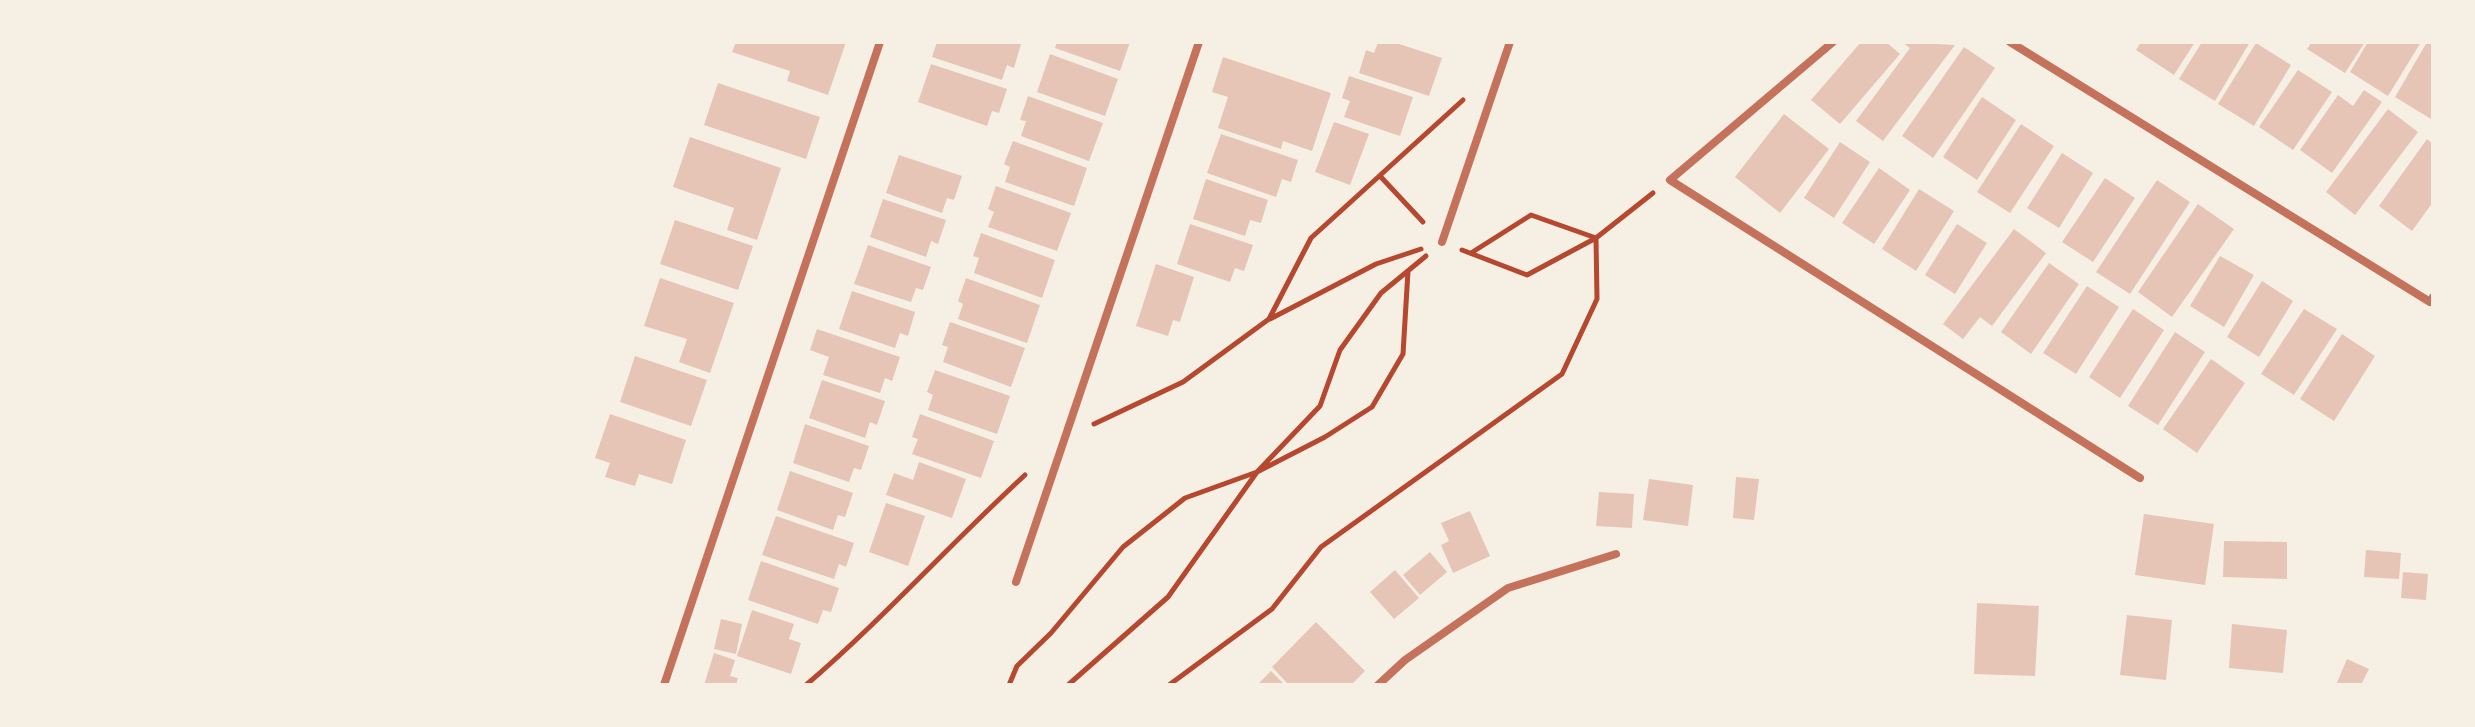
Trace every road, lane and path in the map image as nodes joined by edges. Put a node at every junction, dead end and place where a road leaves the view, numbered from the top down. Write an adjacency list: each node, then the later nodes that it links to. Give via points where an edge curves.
1 (880, 42): 21 (street)
2 (1199, 42): 15 (street)
3 (1510, 42): 10 (street)
4 (1833, 42): 8 (street)
5 (2010, 42): 13 (street, via 2416,294 2430,302)
6 (1469, 95): 7 (path)
7 (1380, 176): 10 (path); 14 (path, via 1311,238)
8 (1670, 180): 9 (path); 18 (street)
9 (1596, 238): 11 (path, via 1527,275); 11 (path, via 1531,215); 25 (path, via 1597,299 1562,374 1321,547 1272,609)
10 (1442, 242): 11 (path); 12 (path); 14 (path, via 1376,264)
11 (1470, 253)
12 (1408, 271): 17 (path, via 1381,293 1340,350 1320,406); 17 (path, via 1403,354 1372,407)
13 (2433, 297)
14 (1269, 319): 15 (path, via 1183,382)
15 (1064, 439): 20 (street)
16 (1031, 469): 22 (path, via 862,637)
17 (1257, 472): 23 (path, via 1185,498 1123,547 1017,666); 24 (path, via 1168,597)
18 (2140, 478)
19 (1616, 554): 26 (street, via 1508,588)
20 (1016, 582)
21 (664, 685)
22 (806, 685)
23 (1009, 685)
24 (1068, 685)
25 (1169, 685)
26 (1378, 685)

